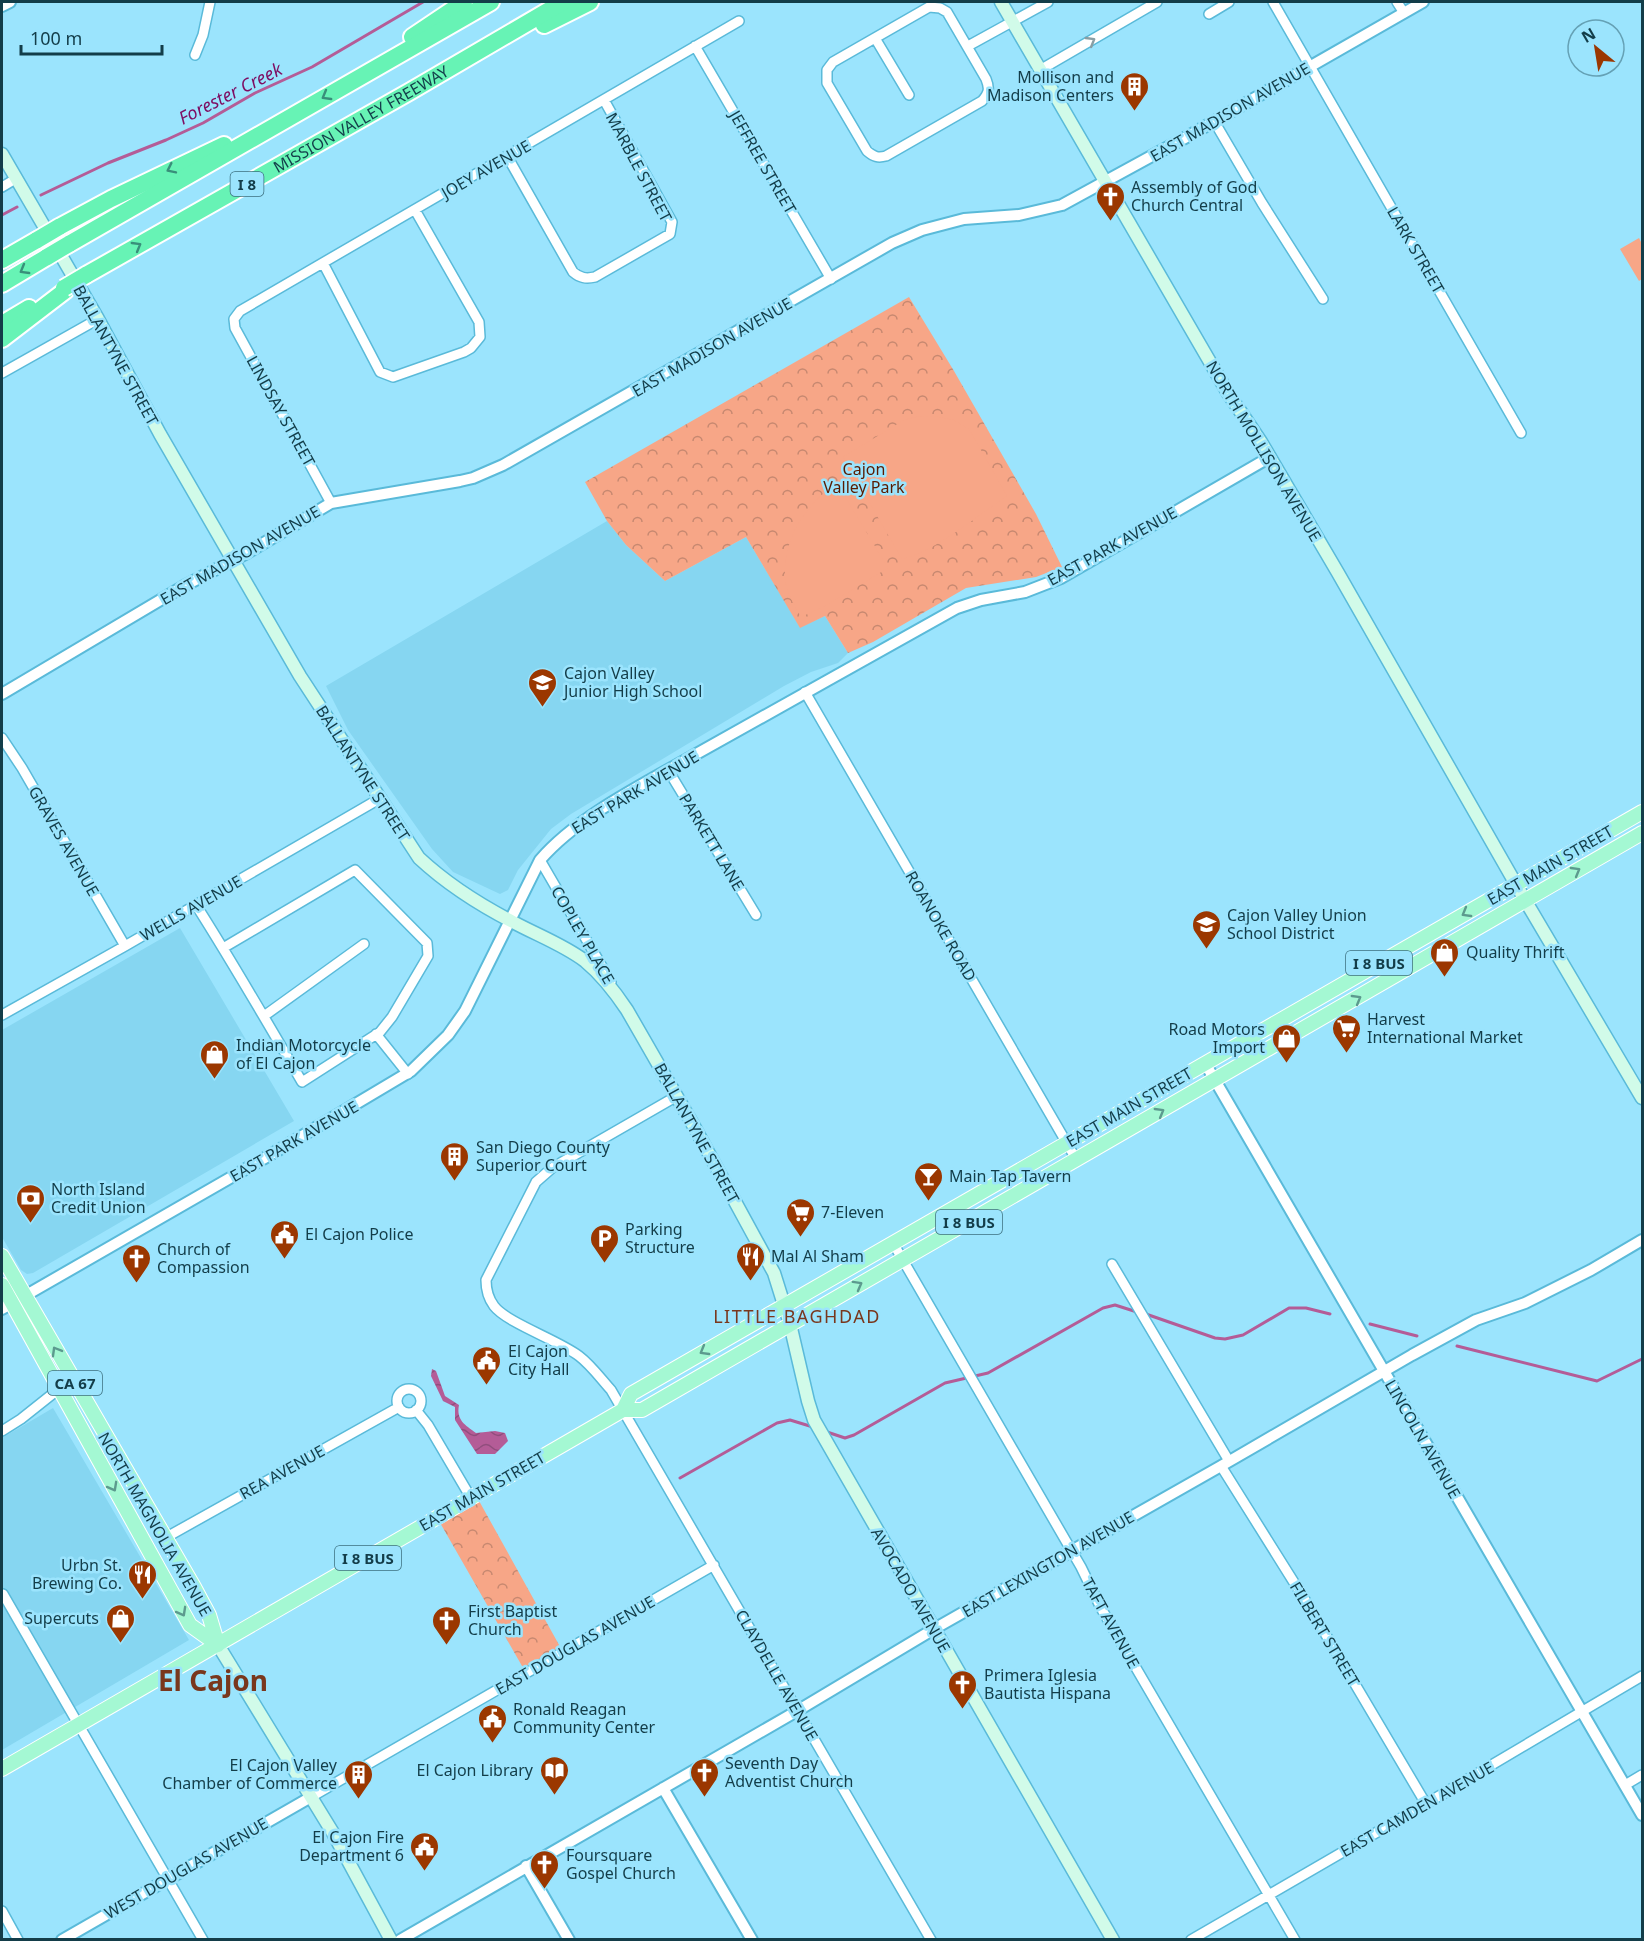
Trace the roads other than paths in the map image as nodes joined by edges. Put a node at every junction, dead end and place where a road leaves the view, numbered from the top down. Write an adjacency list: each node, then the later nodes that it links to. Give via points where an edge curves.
1 (10, 2): 14 (street)
2 (210, 2): 22 (street)
3 (464, 2): 25 (highway)
4 (491, 2): 25 (highway, I 8)
5 (563, 2): 26 (highway, MISSION VALLEY FREEWAY / I 8)
6 (590, 2): 26 (highway)
7 (1001, 2): 18 (main road, NORTH MOLLISON AVENUE)
8 (1048, 2): 18 (street)
9 (1157, 2): 24 (street, one-way to 9)
10 (1229, 2): 16 (street)
11 (1273, 2): 23 (street, LARK STREET)
12 (1397, 2): 15 (street)
13 (1423, 2): 15 (street, EAST MADISON AVENUE)
14 (2, 6)
15 (1404, 13): 23 (street, EAST MADISON AVENUE)
16 (1209, 14)
17 (739, 21): 20 (street, JOEY AVENUE)
18 (1012, 22): 21 (street); 24 (main road, NORTH MOLLISON AVENUE)
19 (875, 38): 21 (street, via 929,7 947,12); 21 (street, via 833,62 825,77 867,151 879,158 988,95 990,87); 27 (street)
20 (695, 46): 28 (street, JOEY AVENUE); 39 (street, JEFFREE STREET)
21 (968, 46)
22 (195, 55)
23 (1311, 65): 30 (street, EAST MADISON AVENUE); 48 (street, LARK STREET)
24 (1040, 70): 34 (main road, NORTH MOLLISON AVENUE)
25 (351, 82): 29 (highway, I 8, one-way to 29)
26 (409, 92): 41 (highway, MISSION VALLEY FREEWAY / I 8, one-way to 26, bridge)
27 (909, 95)
28 (604, 100): 32 (street, JOEY AVENUE); 32 (street, MARBLE STREET, via 672,222 670,234 595,277 578,276)
29 (301, 111): 37 (highway, one-way to 37, bridge, via 111,199); 40 (highway, I 8, one-way to 40, bridge)
30 (1215, 121): 34 (street, EAST MADISON AVENUE); 42 (street)
31 (2, 154): 33 (main road, BALLANTYNE STREET)
32 (507, 156): 36 (street, JOEY AVENUE)
33 (16, 178): 35 (street); 43 (main road, BALLANTYNE STREET)
34 (1105, 183): 39 (street, EAST MADISON AVENUE, via 1062,205 1019,215 964,219 922,230); 49 (main road, NORTH MOLLISON AVENUE)
35 (2, 187)
36 (415, 210): 38 (street, JOEY AVENUE); 38 (street, via 479,322 480,337 471,348 393,377 380,372)
37 (2, 260)
38 (323, 263): 44 (street, JOEY AVENUE, via 240,311)
39 (831, 279): 50 (street, EAST MADISON AVENUE, via 503,465 460,481)
40 (2, 284)
41 (65, 289): 45 (highway, MISSION VALLEY FREEWAY / I 8); 46 (highway)
42 (1323, 299)
43 (98, 319): 47 (street); 51 (main road, BALLANTYNE STREET)
44 (234, 319): 50 (street, LINDSAY STREET, via 235,328)
45 (2, 324)
46 (2, 339)
47 (2, 373)
48 (1521, 434)
49 (1270, 458): 52 (street, EAST PARK AVENUE, via 1061,578 1025,592 957,608); 60 (main road, NORTH MOLLISON AVENUE)
50 (332, 503): 51 (street, EAST MADISON AVENUE)
51 (233, 560): 53 (street, EAST MADISON AVENUE); 56 (main road, BALLANTYNE STREET, via 300,676)
52 (805, 692): 55 (street, EAST PARK AVENUE); 79 (street, ROANOKE ROAD)
53 (2, 694)
54 (2, 738): 66 (street, GRAVES AVENUE)
55 (668, 770): 59 (street, EAST PARK AVENUE, via 574,827); 63 (street, PARKETT LANE)
56 (379, 799): 62 (street, WELLS AVENUE); 64 (main road, BALLANTYNE STREET, via 419,858 442,880)
57 (1642, 812): 60 (main road, EAST MAIN STREET / I 8 BUS)
58 (1642, 833): 61 (main road, EAST MAIN STREET / I 8 BUS, one-way to 58)
59 (540, 860): 64 (street, EAST PARK AVENUE); 69 (street, COPLEY PLACE)
60 (1516, 884): 61 (main road, NORTH MOLLISON AVENUE); 68 (main road, EAST MAIN STREET / I 8 BUS, one-way to 68)
61 (1526, 900): 72 (main road, EAST MAIN STREET / I 8 BUS, one-way to 61); 78 (main road, NORTH MOLLISON AVENUE)
62 (196, 905): 66 (street, WELLS AVENUE); 67 (street)
63 (756, 915)
64 (511, 921): 69 (main road, BALLANTYNE STREET, via 585,961); 75 (street, EAST PARK AVENUE, via 465,1011 448,1035)
65 (364, 944): 71 (street)
66 (125, 946): 70 (street, WELLS AVENUE)
67 (223, 948): 71 (street); 73 (street, via 355,870 427,943 428,956 393,1017)
68 (1306, 1005): 72 (main road); 74 (main road, EAST MAIN STREET / I 8 BUS)
69 (627, 1010): 77 (main road, BALLANTYNE STREET)
70 (2, 1015)
71 (264, 1016): 73 (street, via 302,1082)
72 (1316, 1022): 76 (main road, EAST MAIN STREET / I 8 BUS)
73 (376, 1034): 75 (street)
74 (1205, 1063): 76 (street, LINCOLN AVENUE); 79 (main road, EAST MAIN STREET / I 8 BUS)
75 (408, 1074): 87 (street, EAST PARK AVENUE)
76 (1215, 1080): 80 (main road, EAST MAIN STREET / I 8 BUS, one-way to 76); 90 (street, LINCOLN AVENUE)
77 (677, 1096): 88 (main road, BALLANTYNE STREET, via 769,1264); 94 (street, CLAYDELLE AVENUE, via 552,1168 536,1182 486,1280 486,1292 495,1307 580,1357 611,1390)
78 (1642, 1098)
79 (1067, 1142): 80 (street, ROANOKE ROAD); 82 (main road, EAST MAIN STREET / I 8 BUS)
80 (1076, 1159): 84 (main road, EAST MAIN STREET / I 8 BUS)
81 (1642, 1240): 90 (street, EAST LEXINGTON AVENUE, via 1526,1303 1476,1320)
82 (893, 1243): 84 (street, TAFT AVENUE); 88 (main road, EAST MAIN STREET / I 8 BUS)
83 (2, 1256): 87 (main road, NORTH MAGNOLIA AVENUE / CA 67)
84 (903, 1260): 89 (main road, EAST MAIN STREET / I 8 BUS, one-way to 84); 102 (street, TAFT AVENUE)
85 (1112, 1264): 98 (street, FILBERT STREET)
86 (2, 1285): 87 (main road, NORTH MAGNOLIA AVENUE / CA 67)
87 (13, 1303): 91 (main road, NORTH MAGNOLIA AVENUE / CA 67); 96 (main road, NORTH MAGNOLIA AVENUE / CA 67, one-way to 87)
88 (784, 1305): 89 (main road, BALLANTYNE STREET); 94 (main road, EAST MAIN STREET / I 8 BUS, one-way to 94, via 631,1394)
89 (790, 1324): 94 (main road, EAST MAIN STREET / I 8 BUS, via 642,1410); 105 (main road, AVOCADO AVENUE, via 814,1420)
90 (1384, 1371): 98 (street, EAST LEXINGTON AVENUE); 109 (street, LINCOLN AVENUE)
91 (60, 1388): 95 (street); 97 (main road, NORTH MAGNOLIA AVENUE / CA 67)
92 (399, 1407): 93 (street, via 405,1412); 93 (street, via 399,1395 411,1389 420,1400); 101 (street, REA AVENUE)
93 (416, 1410): 99 (street)
94 (623, 1410): 99 (main road, EAST MAIN STREET / I 8 BUS); 103 (street, CLAYDELLE AVENUE)
95 (2, 1431)
96 (107, 1438): 97 (main road); 101 (main road, NORTH MAGNOLIA AVENUE / CA 67)
97 (91, 1446): 100 (main road, NORTH MAGNOLIA AVENUE / CA 67, one-way to 100)
98 (1225, 1464): 102 (street, EAST LEXINGTON AVENUE); 116 (street, FILBERT STREET)
99 (471, 1498): 106 (main road, EAST MAIN STREET / I 8 BUS)
100 (135, 1527): 101 (main road, via 150,1539); 106 (main road, NORTH MAGNOLIA AVENUE / CA 67, one-way to 106, via 190,1625)
101 (165, 1538): 106 (main road, NORTH MAGNOLIA AVENUE / CA 67, via 209,1615)
102 (1071, 1551): 105 (street, EAST LEXINGTON AVENUE); 120 (street, TAFT AVENUE)
103 (714, 1565): 108 (street, CLAYDELLE AVENUE); 115 (street, EAST DOUGLAS AVENUE)
104 (3, 1594): 110 (street)
105 (934, 1629): 108 (street, EAST LEXINGTON AVENUE); 130 (main road, AVOCADO AVENUE)
106 (218, 1645): 110 (main road, I 8 BUS); 115 (main road)
107 (1642, 1676): 109 (street, EAST CAMDEN AVENUE)
108 (796, 1711): 114 (street, EAST LEXINGTON AVENUE); 129 (street, CLAYDELLE AVENUE)
109 (1583, 1711): 113 (street, LINCOLN AVENUE); 116 (street, EAST CAMDEN AVENUE)
110 (79, 1725): 111 (main road, I 8 BUS); 119 (street)
111 (2, 1769)
112 (1642, 1775): 113 (street)
113 (1625, 1785): 117 (street, LINCOLN AVENUE)
114 (663, 1788): 118 (street, EAST LEXINGTON AVENUE); 128 (street)
115 (311, 1797): 119 (street, WEST DOUGLAS AVENUE); 125 (main road)
116 (1426, 1804): 120 (street, EAST CAMDEN AVENUE)
117 (1642, 1815)
118 (526, 1866): 126 (street, EAST LEXINGTON AVENUE); 127 (street)
119 (168, 1879): 123 (street, WEST DOUGLAS AVENUE); 124 (street)
120 (1268, 1896): 131 (street, EAST CAMDEN AVENUE); 132 (street, TAFT AVENUE)
121 (2, 1911): 122 (street)
122 (18, 1940)
123 (62, 1940)
124 (203, 1940)
125 (391, 1940)
126 (400, 1940)
127 (569, 1940)
128 (752, 1940)
129 (931, 1940)
130 (1113, 1940)
131 (1191, 1940)
132 (1295, 1940)

